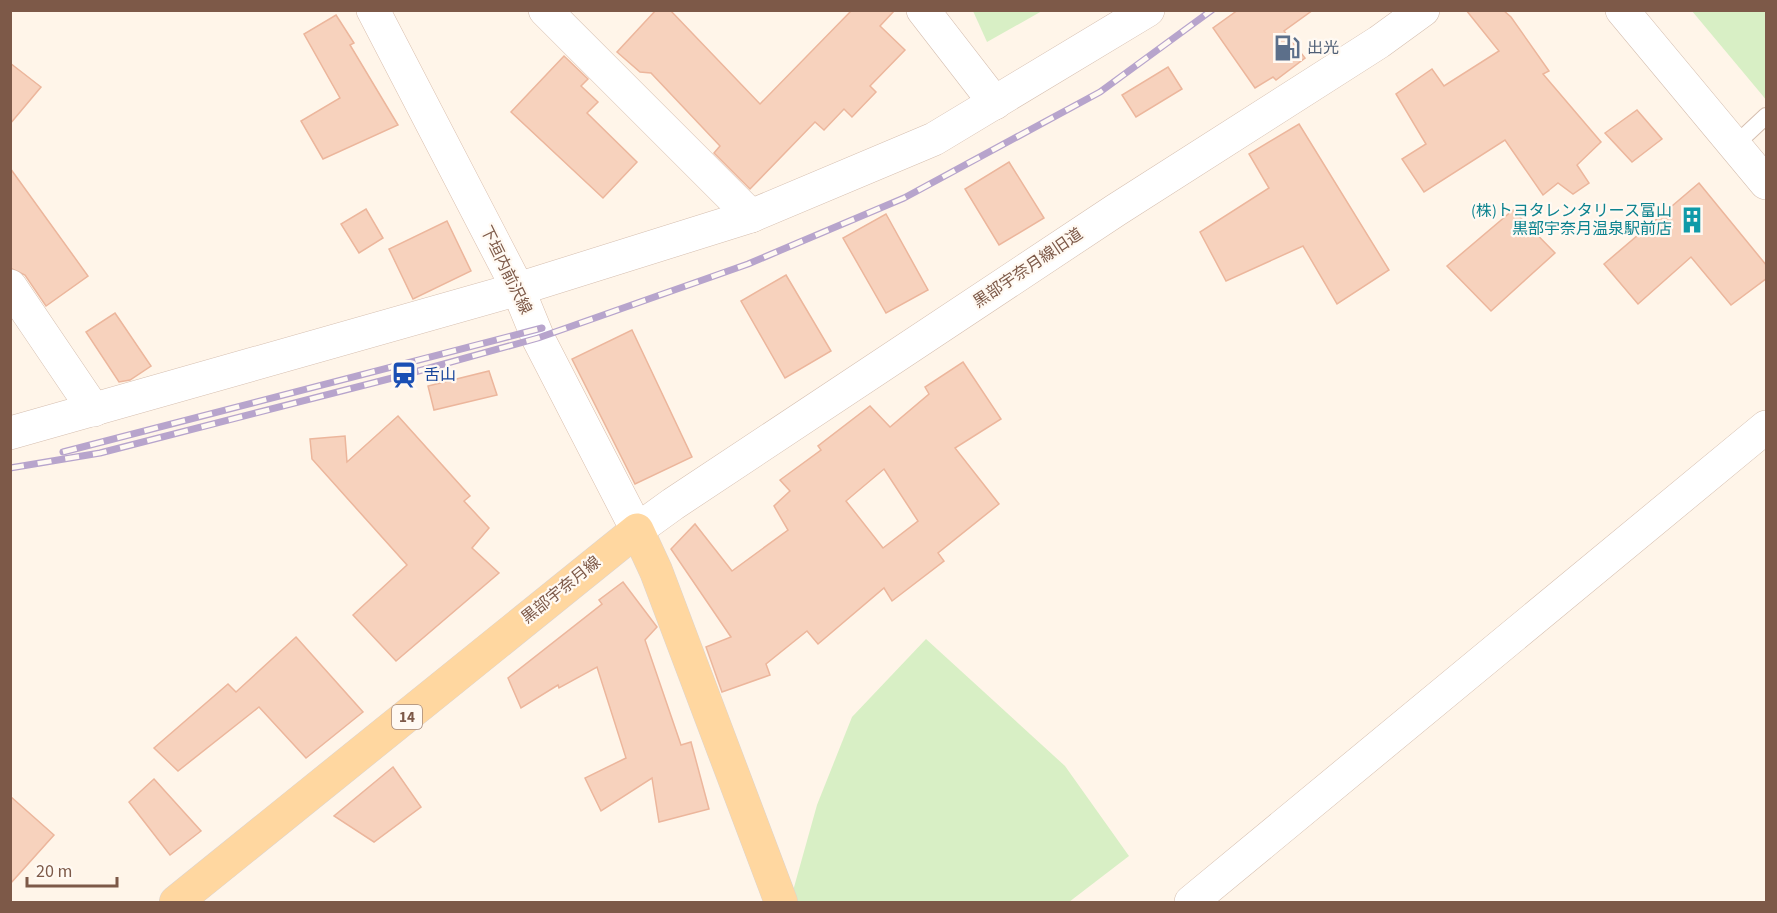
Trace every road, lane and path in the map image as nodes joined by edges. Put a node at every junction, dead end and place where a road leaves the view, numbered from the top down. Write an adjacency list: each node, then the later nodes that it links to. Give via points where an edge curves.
1 (545, 10): 10 (street)
2 (923, 10): 7 (street)
3 (1148, 10): 7 (street)
4 (1424, 10): 16 (street, 黒部宇奈月線旧道, via 1086,229)
5 (1622, 10): 9 (street)
6 (378, 13): 12 (street, 下垣内前沢線)
7 (995, 103): 10 (street, via 934,140)
8 (1767, 116): 9 (lane)
9 (1755, 162)
10 (751, 216): 12 (street)
11 (10, 286): 13 (street)
12 (518, 289): 13 (street); 16 (street, 下垣内前沢線, via 538,338)
13 (93, 410): 15 (street)
14 (1767, 427): 19 (street)
15 (10, 433)
16 (637, 530): 17 (main road, 黒部宇奈月線 / 14); 18 (main road)
17 (176, 903)
18 (781, 903)
19 (1191, 903)

